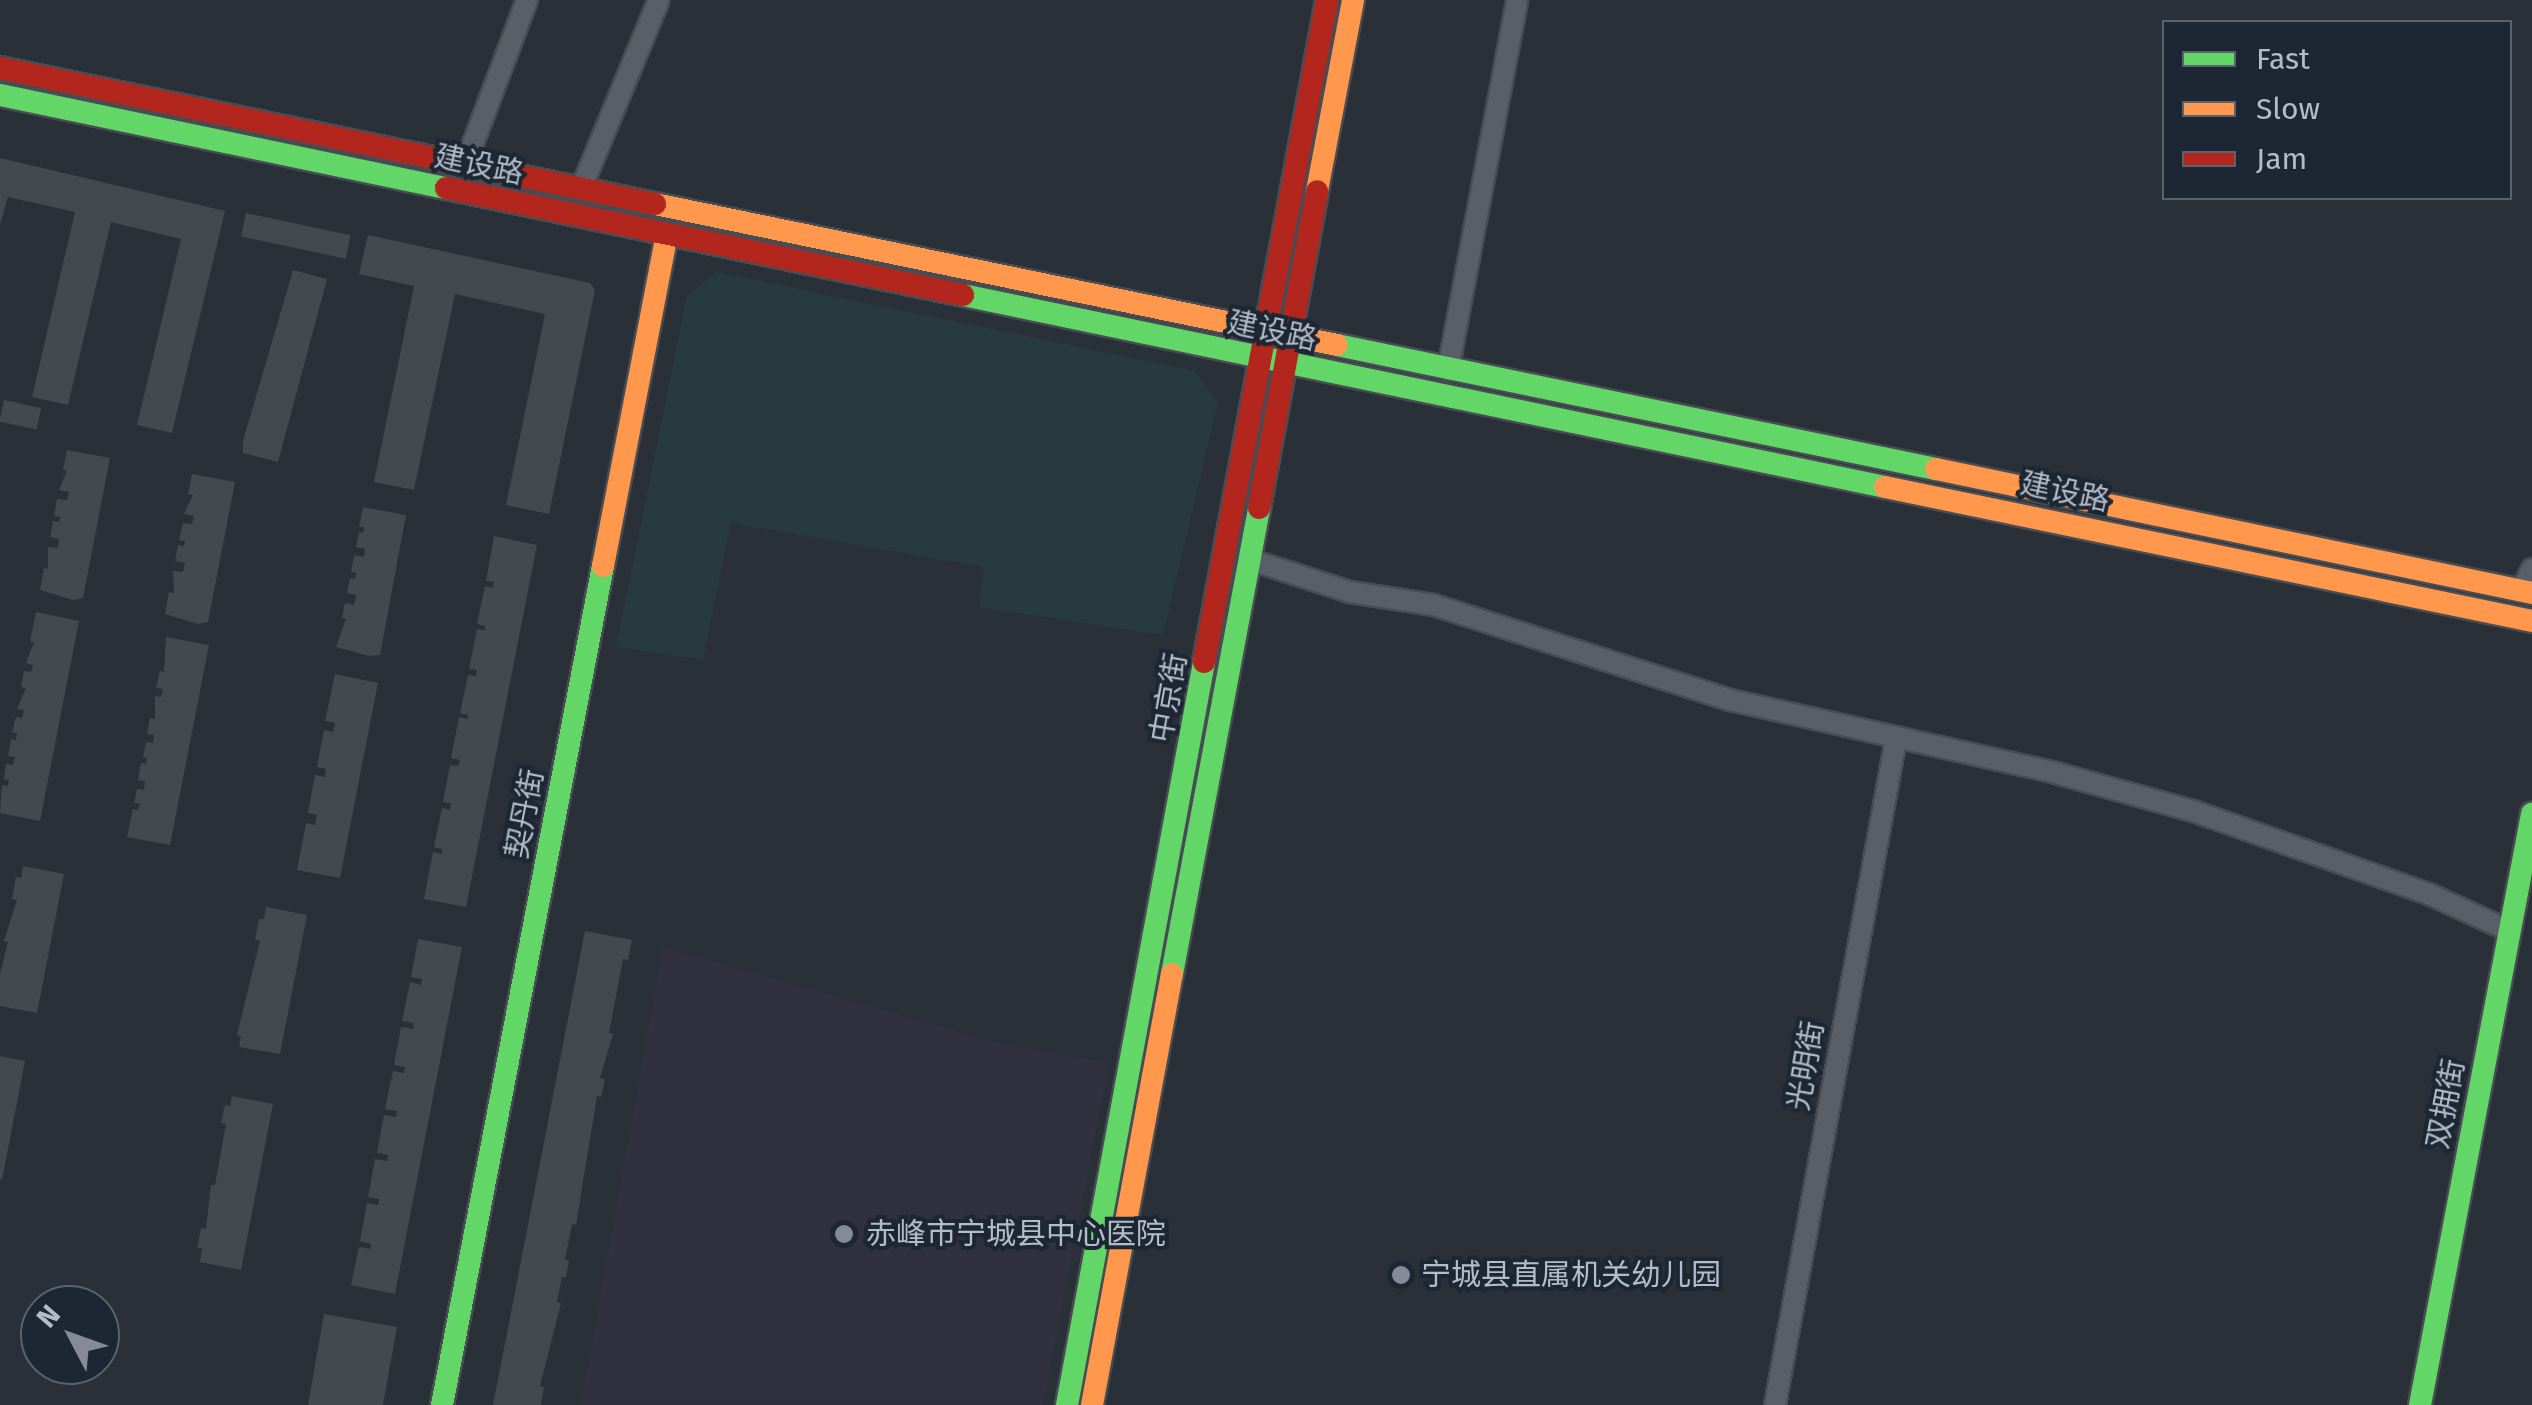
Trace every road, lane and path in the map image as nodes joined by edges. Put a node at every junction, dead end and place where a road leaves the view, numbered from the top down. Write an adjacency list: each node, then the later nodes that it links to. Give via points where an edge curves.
1 (527, 0): 8 (street)
2 (659, 0): 9 (street)
3 (1327, 0): 11 (main road, 中京街)
4 (1353, 0): 12 (main road, 中京街)
5 (1517, 0): 15 (street)
6 (0, 68): 8 (main road, 建设路)
7 (0, 96): 10 (main road, 建设路)
8 (466, 165): 9 (main road, 建设路)
9 (581, 189): 11 (main road, 建设路)
10 (667, 235): 13 (main road, 建设路); 22 (main road, 契丹街)
11 (1266, 333): 12 (main road, 建设路); 13 (main road, 中京街)
12 (1291, 338): 14 (main road, 中京街); 15 (main road, 建设路)
13 (1261, 359): 14 (main road, 建设路); 23 (main road, 中京街)
14 (1286, 364): 16 (main road, 中京街); 18 (main road, 建设路)
15 (1448, 370): 17 (main road, 建设路)
16 (1251, 560): 19 (street, via 1350,592 1434,606 1730,700); 24 (main road, 中京街)
17 (2528, 585)
18 (2532, 621)
19 (1896, 738): 21 (street, via 2194,811 2429,894); 25 (street, 光明街)
20 (2532, 814): 21 (main road, 双拥街)
21 (2510, 931): 26 (main road, 双拥街)
22 (442, 1405)
23 (1066, 1405)
24 (1092, 1405)
25 (1775, 1405)
26 (2420, 1405)

